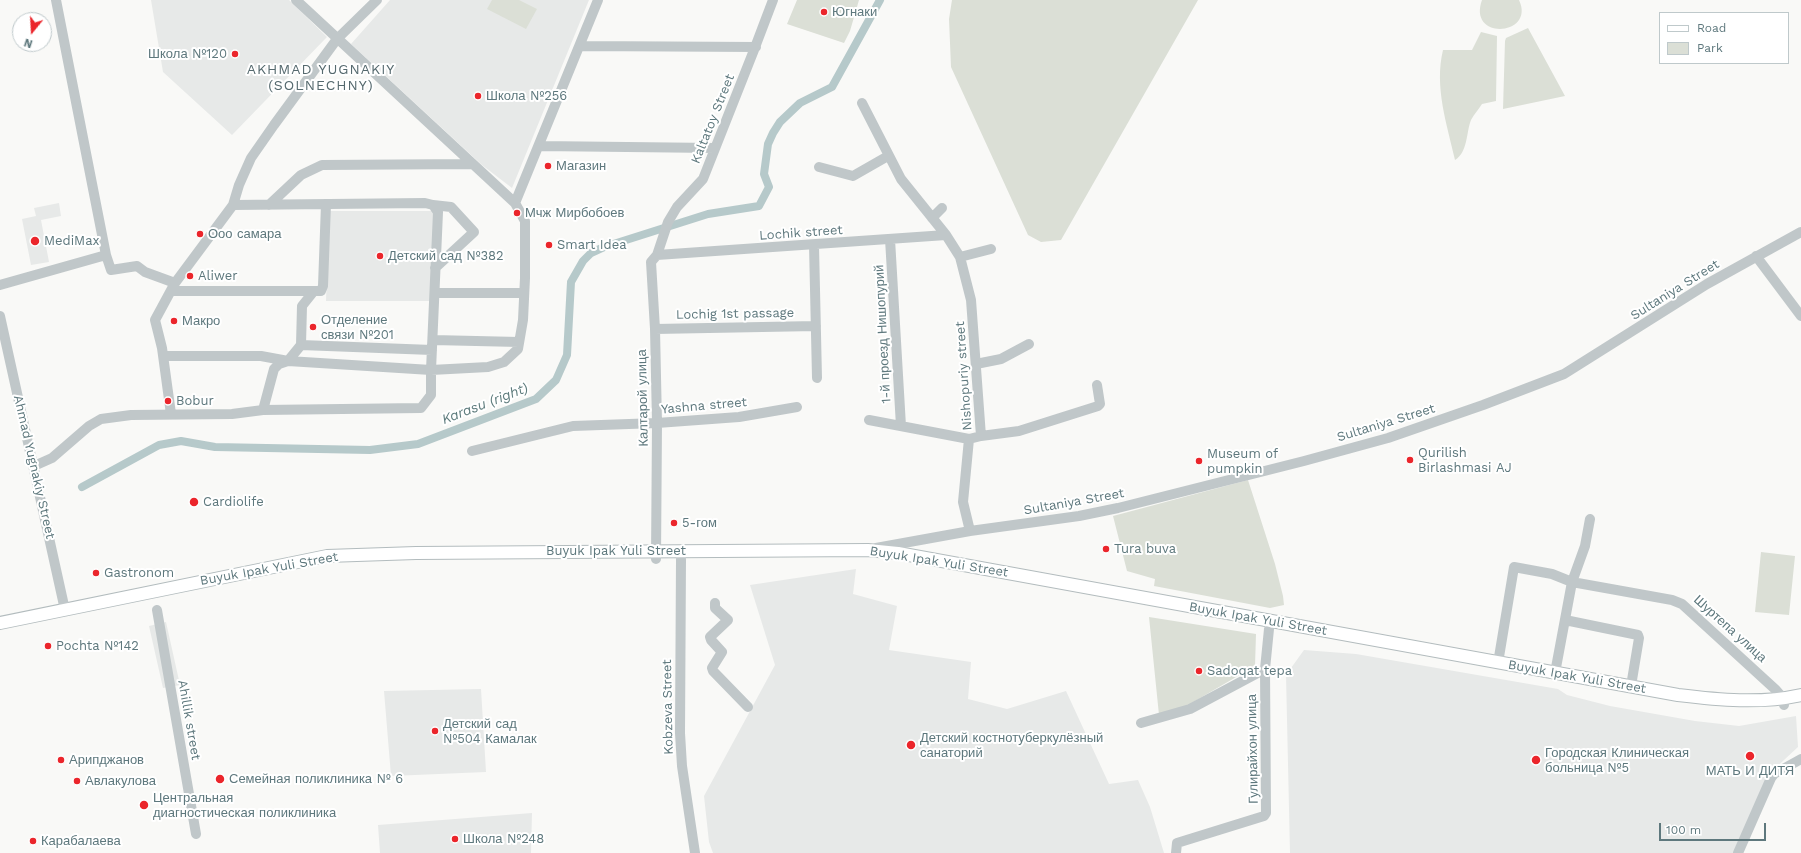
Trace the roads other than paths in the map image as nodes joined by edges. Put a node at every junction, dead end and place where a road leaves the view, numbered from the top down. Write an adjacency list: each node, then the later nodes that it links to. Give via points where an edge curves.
1 (56, 0): 28 (street)
2 (296, 0): 6 (street)
3 (377, 0): 6 (street)
4 (598, 0): 7 (street)
5 (773, 0): 8 (street, Kaltatoy Street)
6 (337, 39): 13 (street); 17 (street, via 251,158)
7 (580, 46): 8 (street); 10 (street)
8 (756, 47): 11 (street, Kaltatoy Street)
9 (862, 103): 12 (street, Nishopuriy street)
10 (538, 146): 11 (street); 15 (street)
11 (715, 148): 24 (street, Kaltatoy Street, via 702,178 678,207)
12 (888, 156): 14 (street, via 853,176); 21 (street, Nishopuriy street, via 901,179)
13 (472, 164): 15 (street); 18 (street, via 322,165 301,175)
14 (819, 167)
15 (515, 203): 37 (street, via 525,221)
16 (326, 204): 18 (street); 19 (street); 35 (street, via 323,290)
17 (233, 205): 18 (street); 34 (street)
18 (269, 205)
19 (433, 205): 32 (street, via 438,212); 32 (street, via 451,207 474,232)
20 (942, 208): 21 (street)
21 (932, 218): 23 (street, Nishopuriy street)
22 (1801, 232): 30 (street, Sultаniya Street)
23 (946, 235): 25 (street, Lochik street); 31 (street, Nishopuriy street)
24 (661, 239): 29 (street, Калтарой улица)
25 (890, 239): 26 (street, Lochik street); 57 (street, 1-й проезд Нишопурий)
26 (814, 245): 29 (street, Lochik street); 40 (street)
27 (991, 249): 31 (street)
28 (106, 255): 33 (street); 34 (street, via 111,270 137,266)
29 (657, 255): 41 (street, Калтарой улица, via 651,262)
30 (1756, 256): 39 (street); 63 (street, Sultаniya Street, via 1573,369 1544,383 1483,405 1388,438 1118,508)
31 (960, 257): 48 (street, Nishopuriy street, via 971,300)
32 (436, 268): 36 (street)
33 (0, 285)
34 (173, 287): 35 (street); 46 (street, via 155,320)
35 (314, 291): 44 (street, via 302,306)
36 (435, 293): 37 (street); 45 (street)
37 (524, 293): 42 (street)
38 (0, 316): 61 (street, Ahmad Yugnakiy Street)
39 (1801, 316)
40 (816, 326): 41 (street, Lochig 1st passage); 50 (street)
41 (656, 329): 56 (street, Калтарой улица)
42 (519, 342): 45 (street); 49 (street, via 518,349 504,362 488,367)
43 (1029, 344): 48 (street, via 1001,359)
44 (301, 345): 45 (street); 47 (street)
45 (433, 345): 49 (street)
46 (163, 356): 47 (street, via 261,356); 54 (street)
47 (288, 361): 49 (street); 53 (street, via 274,369)
48 (976, 364): 58 (street, Nishopuriy street)
49 (431, 370): 53 (street, via 431,395 421,408)
50 (817, 378)
51 (1097, 385): 58 (street, via 1100,404 1098,406 1019,431)
52 (797, 407): 56 (street, Yashna street, via 739,417)
53 (263, 410): 54 (street, via 232,414)
54 (170, 414): 61 (street, via 131,414 101,419 75,436 52,458)
55 (869, 420): 57 (street)
56 (658, 423): 60 (street, Yashna street, via 573,426); 65 (street, Калтарой улица)
57 (901, 426): 59 (street)
58 (981, 436): 59 (street, Nishopuriy street)
59 (969, 440): 63 (street, Nishopuriy street, via 963,502)
60 (472, 451)
61 (34, 466): 70 (street, Ahmad Yugnakiy Street)
62 (1590, 519): 67 (street, via 1585,546)
63 (970, 531): 64 (street, Sultаniya Street)
64 (868, 550): 66 (main road, Buyuk Ipak Yuli Street); 73 (main road, Buyuk Ipak Yuli Street)
65 (656, 555): 66 (main road, Buyuk Ipak Yuli Street); 70 (main road, Buyuk Ipak Yuli Street, via 328,564)
66 (681, 555): 73 (main road, Buyuk Ipak Yuli Street, via 882,559); 86 (street, Kobzeva Street, via 680,734 682,766)
67 (1572, 582): 71 (street); 75 (street, Шуртепа улица, via 1552,574 1514,566); 80 (street, Шуртепа улица, via 1682,604 1759,673)
68 (715, 603): 82 (street, via 715,608 728,620 710,637 722,652 712,668)
69 (157, 610): 85 (street, Ahillik street)
70 (65, 614): 72 (main road, Buyuk Ipak Yuli Street); 74 (main road, Buyuk Ipak Yuli Street)
71 (1565, 620): 77 (street); 78 (street, via 1638,635)
72 (0, 623)
73 (1270, 625): 75 (main road, Buyuk Ipak Yuli Street); 76 (street); 80 (main road, Buyuk Ipak Yuli Street, via 1678,702 1737,708)
74 (0, 631)
75 (1498, 663): 77 (main road, Buyuk Ipak Yuli Street)
76 (1265, 669): 83 (street, Гулирайхон улица, via 1190,709); 87 (street, Гулирайхон улица, via 1266,813 1264,816 1177,843)
77 (1555, 673): 78 (main road, Buyuk Ipak Yuli Street)
78 (1631, 686): 80 (main road, Buyuk Ipak Yuli Street, via 1725,700)
79 (1801, 695): 80 (main road, Buyuk Ipak Yuli Street)
80 (1783, 702): 81 (main road, Buyuk Ipak Yuli Street)
81 (1801, 702)
82 (748, 707)
83 (1141, 723)
84 (1801, 759): 88 (street, via 1771,778)
85 (196, 834)
86 (695, 853)
87 (1176, 853)
88 (1738, 853)

